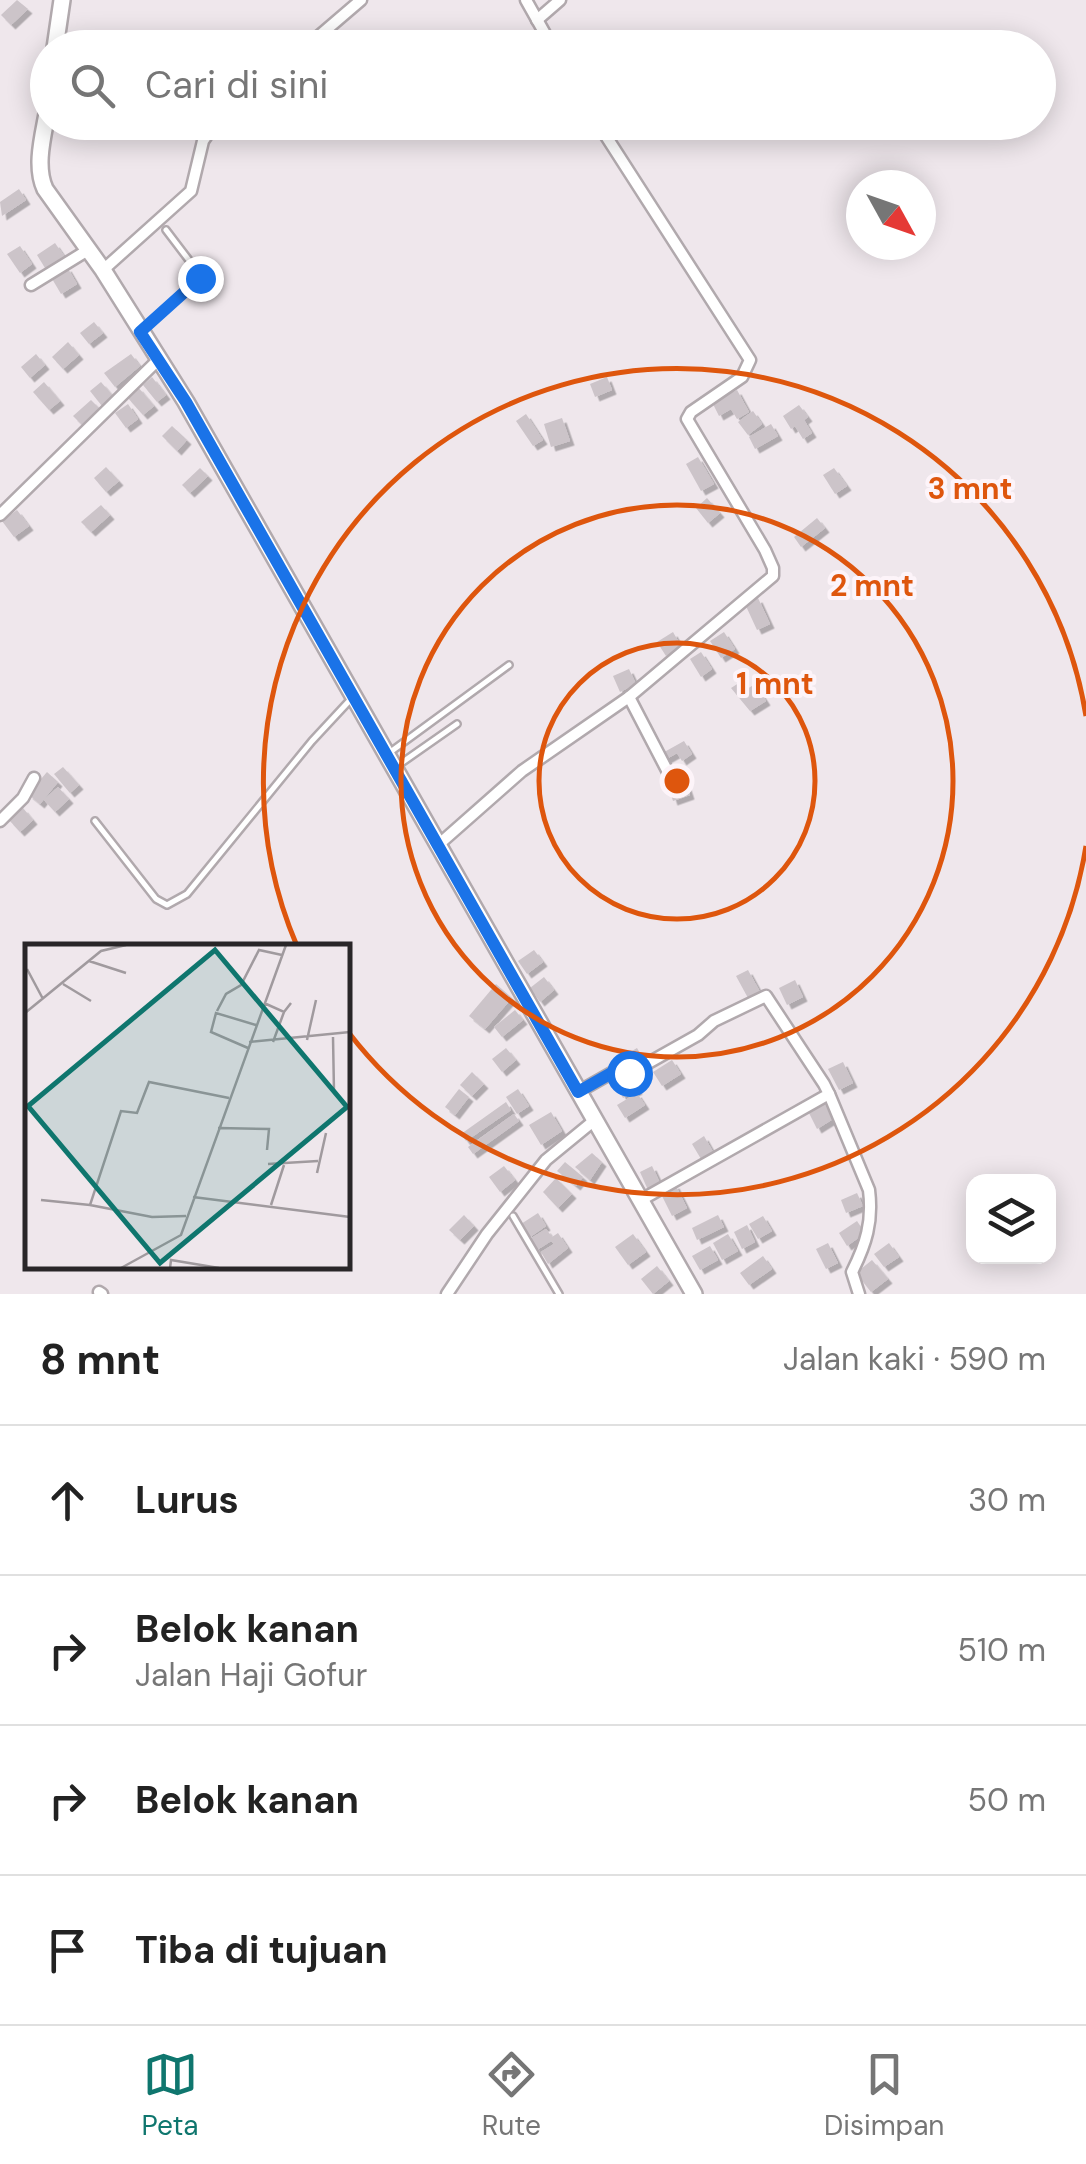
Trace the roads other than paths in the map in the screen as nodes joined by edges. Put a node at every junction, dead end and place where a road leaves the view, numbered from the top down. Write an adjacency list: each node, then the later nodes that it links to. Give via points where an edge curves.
1 (62, 0): 6 (street)
2 (362, 0): 7 (street)
3 (526, 0): 5 (street)
4 (560, 0): 5 (street)
5 (537, 20): 8 (street)
6 (58, 30)
7 (326, 30)
8 (543, 30)
9 (45, 140): 13 (street, via 41,179)
10 (205, 140): 14 (street, via 193,188)
11 (608, 140): 21 (street, via 750,360 742,377 688,419 774,573)
12 (166, 230): 16 (lane, via 201,276)
13 (88, 250): 14 (street); 15 (street)
14 (103, 270): 16 (street)
15 (31, 285)
16 (140, 332): 17 (street)
17 (158, 360): 18 (street); 20 (street)
18 (0, 516)
19 (508, 665): 23 (lane)
20 (353, 697): 23 (street); 27 (lane, via 176,902 156,899)
21 (629, 698): 24 (street); 28 (street, via 522,771)
22 (457, 724): 23 (lane)
23 (391, 761): 28 (street)
24 (668, 772)
25 (34, 778): 26 (street)
26 (0, 821)
27 (95, 821)
28 (437, 846): 29 (street)
29 (578, 1092): 30 (street, via 615,1071 634,1072 766,996); 31 (street)
30 (829, 1094): 32 (street); 37 (street, via 870,1190 866,1241 852,1272)
31 (596, 1120): 32 (street); 34 (street, via 546,1160)
32 (641, 1200): 36 (street)
33 (513, 1216): 35 (lane)
34 (447, 1294)
35 (559, 1294)
36 (694, 1294)
37 (859, 1294)

